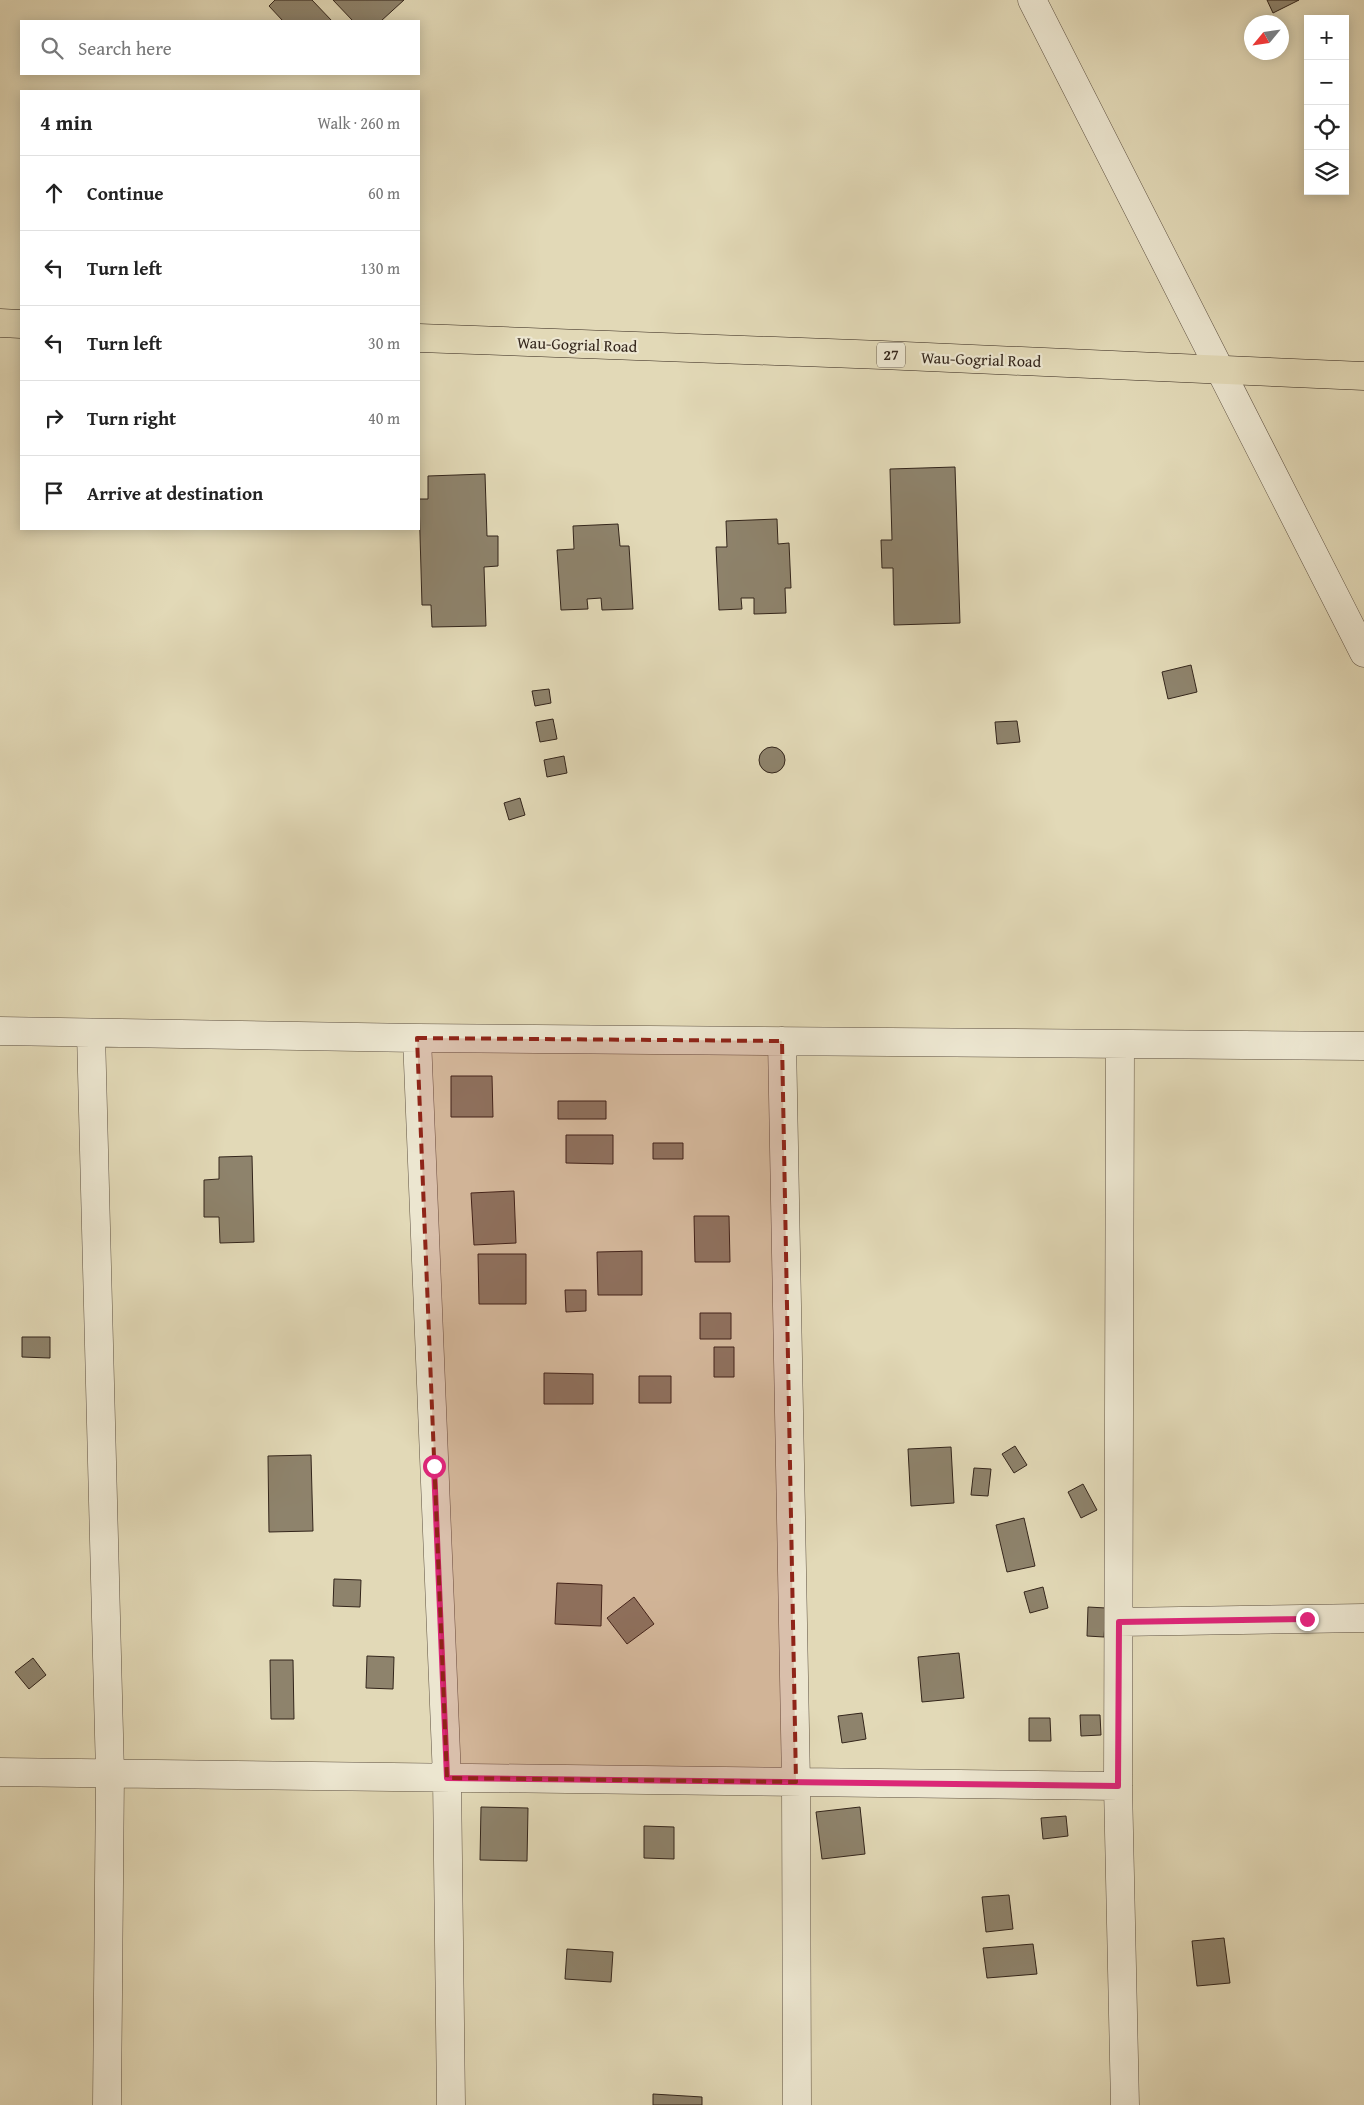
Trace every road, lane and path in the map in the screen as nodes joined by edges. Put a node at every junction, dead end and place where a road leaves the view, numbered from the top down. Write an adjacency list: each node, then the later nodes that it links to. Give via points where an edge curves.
1 (1032, 0): 5 (street)
2 (0, 323): 3 (main road)
3 (20, 324)
4 (420, 338): 5 (main road, Wau-Gogrial Road / 27)
5 (1219, 370): 6 (main road, Wau-Gogrial Road / 27); 7 (street)
6 (1364, 376)
7 (1364, 653)
8 (0, 1031): 9 (street)
9 (92, 1033): 10 (street); 17 (street)
10 (417, 1038): 11 (street); 18 (street)
11 (782, 1041): 12 (street); 19 (street)
12 (1120, 1044): 13 (street); 15 (street)
13 (1364, 1046)
14 (1364, 1618): 15 (street)
15 (1119, 1622): 20 (street)
16 (0, 1772): 17 (street)
17 (110, 1774): 18 (street); 21 (street)
18 (447, 1778): 19 (street); 22 (street)
19 (796, 1782): 20 (street); 23 (street)
20 (1118, 1786): 24 (street)
21 (106, 2105)
22 (451, 2105)
23 (797, 2105)
24 (1125, 2105)

